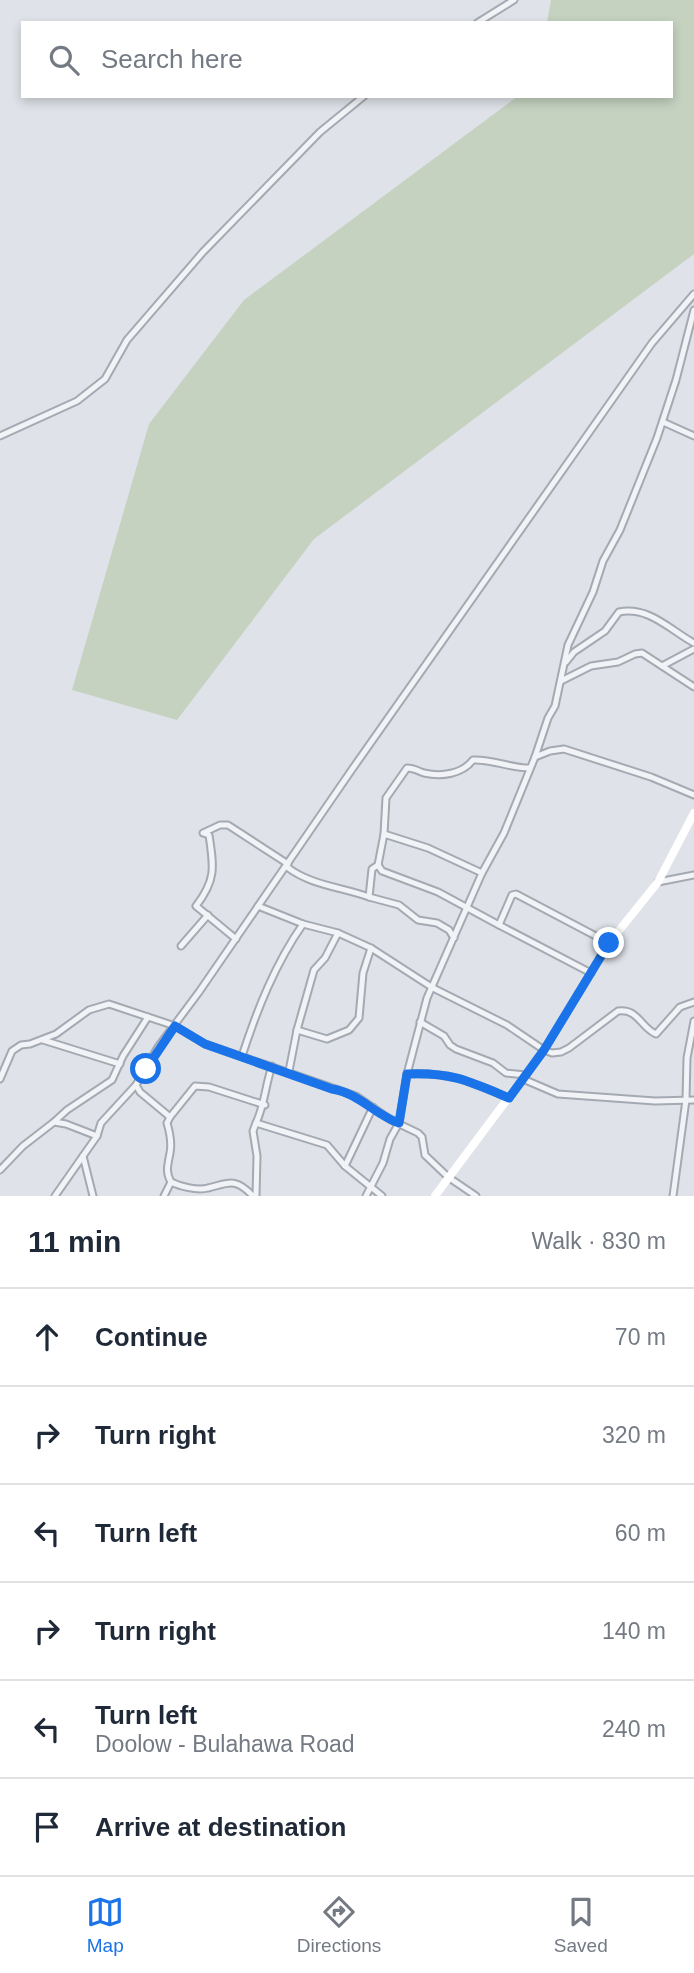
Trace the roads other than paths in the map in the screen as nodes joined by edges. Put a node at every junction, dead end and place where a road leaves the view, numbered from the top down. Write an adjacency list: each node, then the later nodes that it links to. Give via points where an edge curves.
1 (514, 0): 2 (street)
2 (480, 21)
3 (362, 98): 7 (street, via 320,132 203,252 127,340 105,379 77,401)
4 (694, 294): 21 (street, via 652,342)
5 (694, 310): 6 (street)
6 (663, 422): 8 (street); 11 (street, via 572,635)
7 (0, 436)
8 (694, 436)
9 (694, 643): 11 (street, via 677,630 629,610 619,612 605,631 574,652)
10 (694, 649): 12 (street)
11 (564, 665): 13 (street)
12 (662, 666): 13 (street, via 642,653 635,654 591,666); 14 (street)
13 (561, 681): 15 (street)
14 (694, 687)
15 (535, 757): 16 (street); 17 (street, via 564,749)
16 (529, 768): 19 (street, via 485,759 473,760 457,773 430,774 407,768 386,797); 22 (street, via 505,833)
17 (694, 796)
18 (694, 813): 24 (main road)
19 (384, 834): 20 (street); 22 (street)
20 (378, 865): 25 (street, via 372,869); 27 (street)
21 (287, 866): 25 (street, via 316,882); 26 (street); 28 (street, via 228,825 203,833 209,835 214,873 196,906)
22 (482, 873): 27 (street)
23 (694, 874): 24 (street)
24 (658, 882): 34 (main road)
25 (369, 897): 32 (street, via 399,905 418,920 437,923)
26 (258, 906): 29 (street); 33 (street)
27 (468, 907): 30 (street); 32 (street)
28 (208, 915): 33 (street); 35 (street)
29 (303, 923): 31 (street); 47 (street, via 272,977)
30 (499, 925): 34 (street, via 516,894); 37 (street)
31 (338, 933): 36 (street); 44 (street, via 314,970)
32 (454, 938): 38 (street)
33 (236, 939): 43 (street)
34 (609, 943): 37 (main road)
35 (181, 946)
36 (371, 948): 38 (street); 44 (street, via 363,973 359,1018 349,1030 327,1039)
37 (591, 973): 46 (main road)
38 (433, 988): 42 (street); 46 (street, via 508,1025)
39 (694, 1002): 46 (street, via 680,1007 656,1034 624,1010 561,1052)
40 (148, 1017): 43 (street); 45 (street, via 109,1003 89,1010); 48 (street)
41 (694, 1021): 56 (street)
42 (420, 1022): 51 (street); 52 (street, via 456,1049)
43 (175, 1026): 47 (street, via 205,1044); 54 (street)
44 (297, 1030): 50 (street)
45 (43, 1040): 48 (street); 53 (street, via 12,1051)
46 (544, 1050): 52 (main road)
47 (242, 1056): 49 (street)
48 (120, 1063): 61 (street, via 112,1080)
49 (272, 1066): 50 (street); 58 (street)
50 (289, 1072): 59 (street, via 345,1091)
51 (407, 1074): 55 (street, via 453,1076); 63 (street)
52 (524, 1077): 55 (main road); 56 (street, via 558,1094)
53 (0, 1079)
54 (136, 1085): 60 (street); 64 (street, via 101,1123)
55 (509, 1098): 68 (main road)
56 (686, 1100): 57 (street); 80 (street)
57 (694, 1100)
58 (265, 1105): 60 (street, via 195,1086); 62 (street)
59 (373, 1107): 63 (street); 66 (street)
60 (170, 1117): 69 (street, via 166,1163)
61 (54, 1122): 64 (street); 67 (street)
62 (256, 1123): 66 (street, via 327,1145); 75 (street)
63 (399, 1123): 68 (street, via 418,1133 425,1155); 70 (street)
64 (97, 1136): 65 (street)
65 (83, 1157): 72 (street); 73 (street)
66 (345, 1166): 70 (street)
67 (0, 1170)
68 (448, 1177): 78 (main road); 79 (street)
69 (171, 1182): 71 (street); 74 (street)
70 (369, 1188): 76 (street); 77 (street)
71 (199, 1193): 75 (street, via 224,1182 235,1183)
72 (55, 1196)
73 (93, 1196)
74 (164, 1196)
75 (255, 1196)
76 (366, 1196)
77 (382, 1196)
78 (435, 1196)
79 (476, 1196)
80 (673, 1196)

